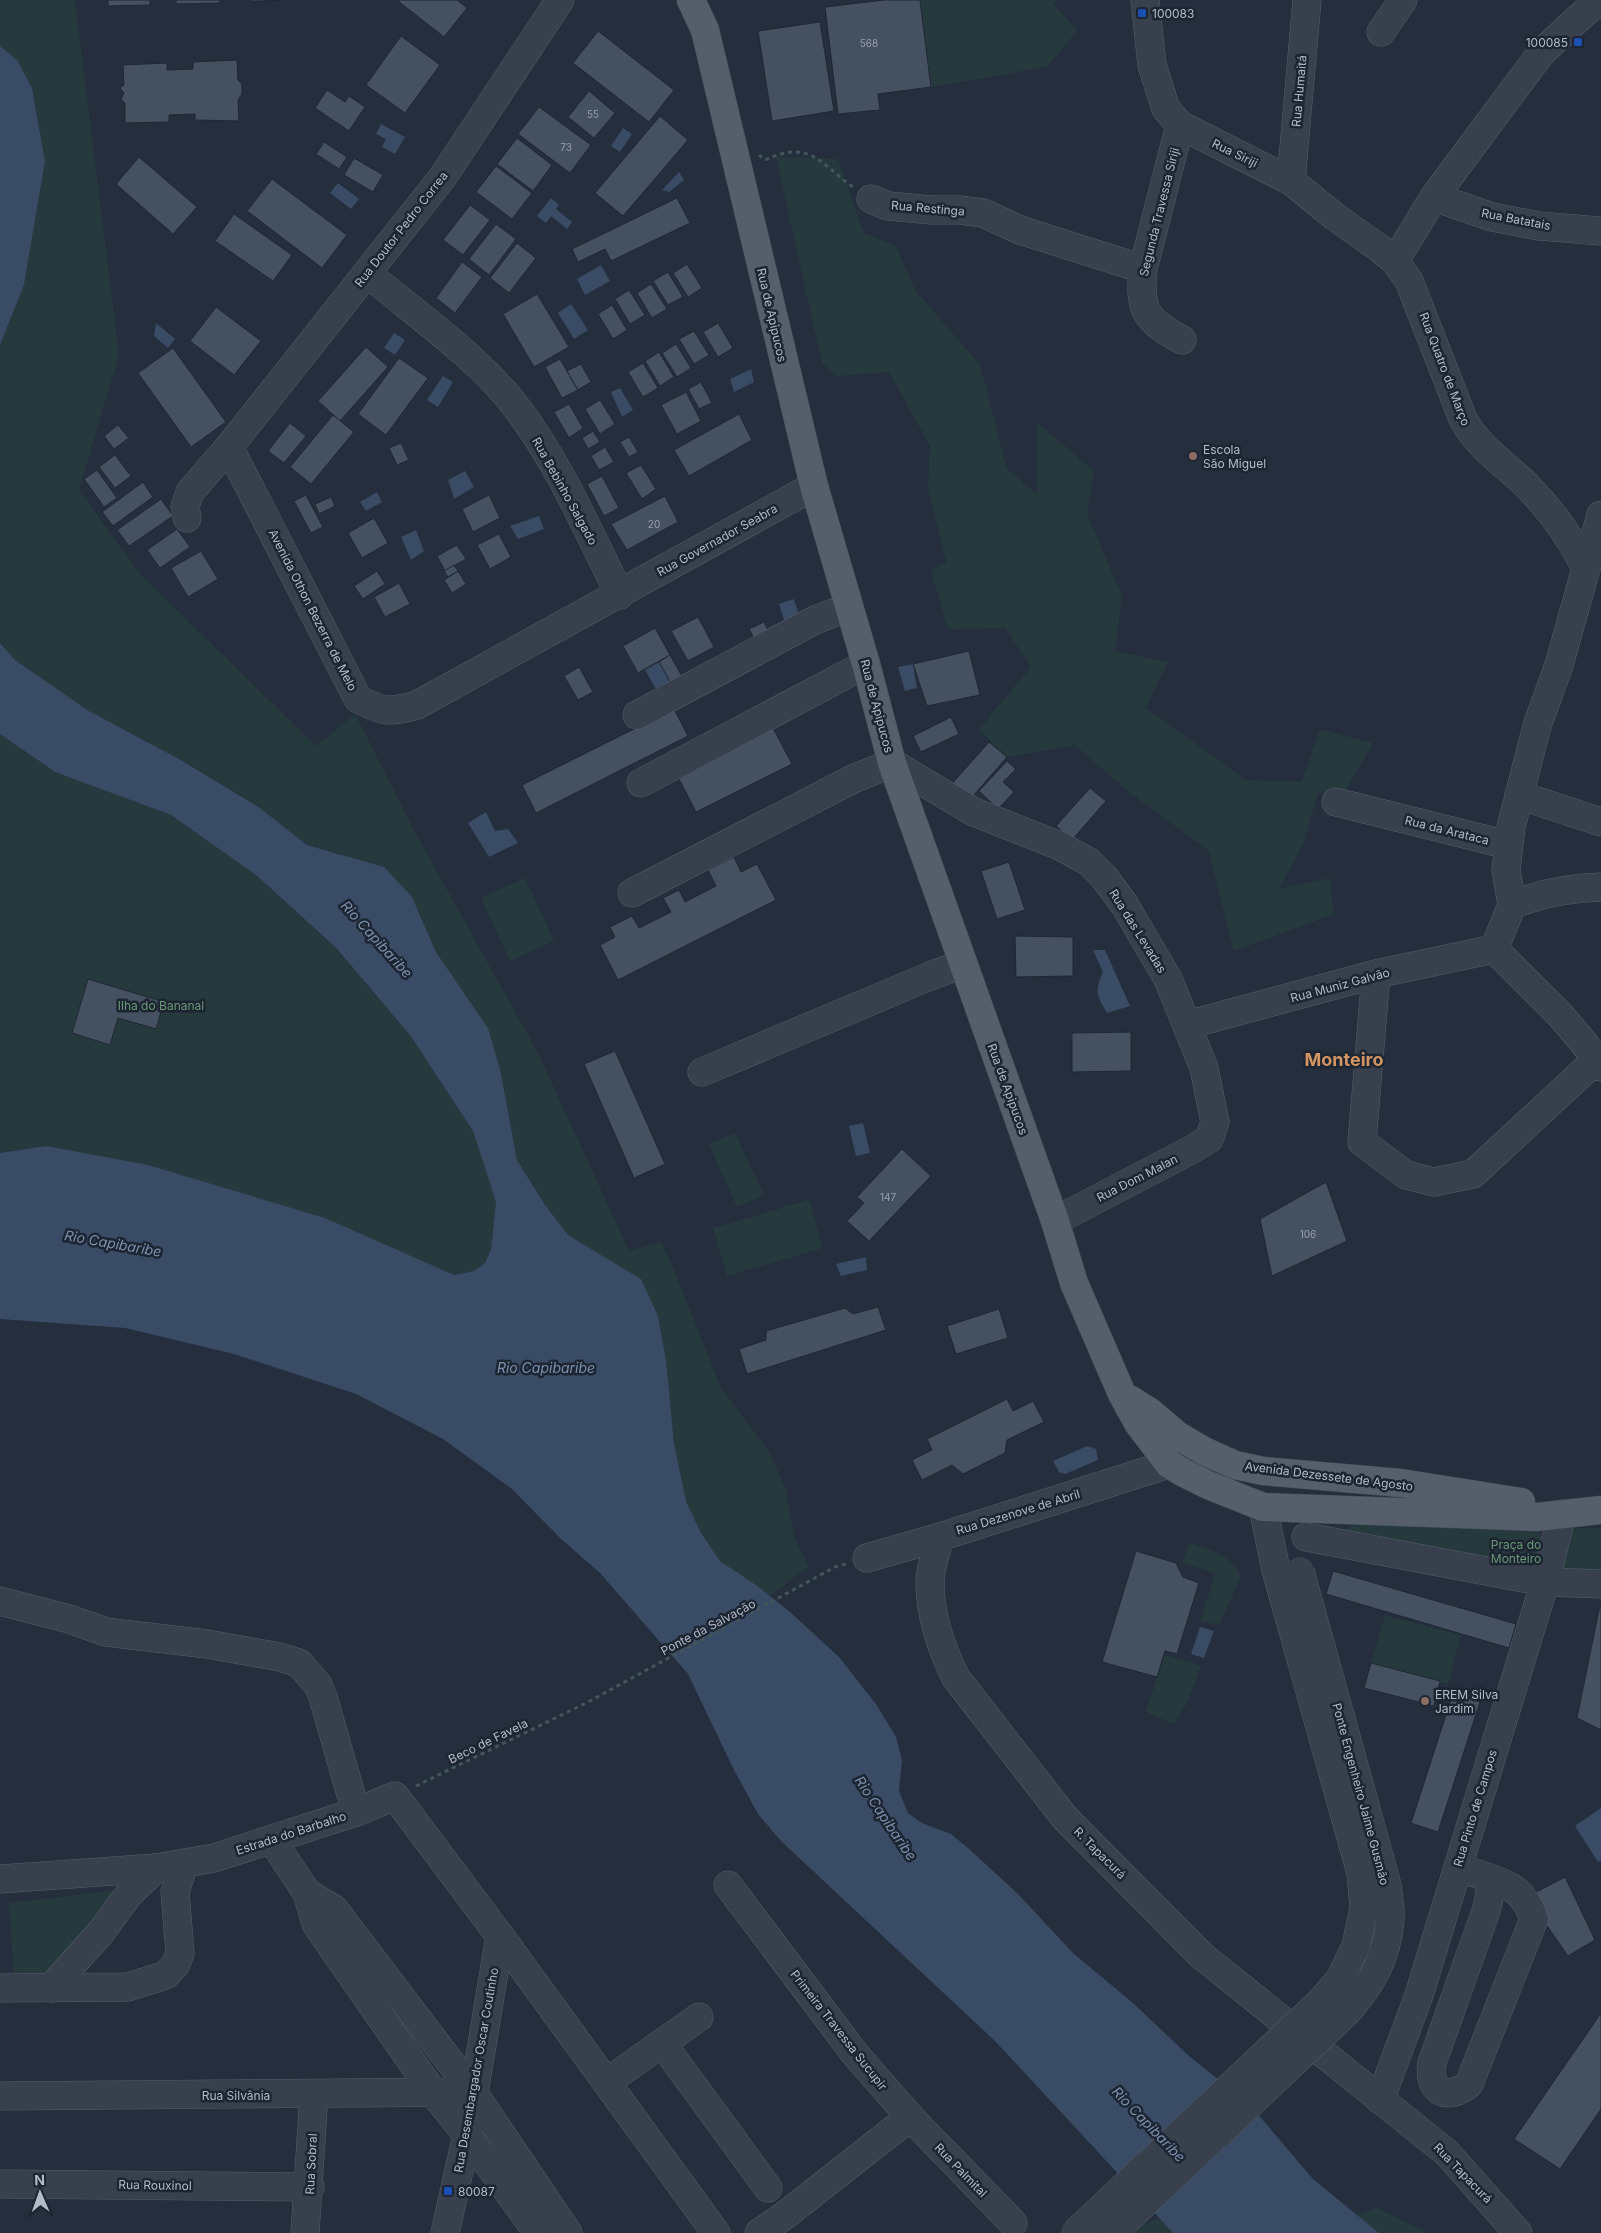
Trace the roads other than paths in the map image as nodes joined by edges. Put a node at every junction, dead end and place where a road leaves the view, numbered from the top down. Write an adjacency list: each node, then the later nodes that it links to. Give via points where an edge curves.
1 (560, 0): 15 (street, Rua Doutor Pedro Correa, via 442,178)
2 (690, 0): 18 (main road, Rua de Apipucos, via 704,30)
3 (1145, 0): 8 (street, Rua Siriji, via 1152,65 1166,109)
4 (1307, 0): 9 (street, Rua Humaitá)
5 (1403, 0): 7 (street)
6 (1601, 0): 10 (street, via 1541,54)
7 (1381, 32)
8 (1180, 125): 9 (street, Rua Siriji); 14 (street, Segunda Travessa Siriji)
9 (1291, 182): 13 (street, Rua Siriji)
10 (1434, 197): 12 (street, Rua Batatais, via 1492,217 1539,226); 13 (street)
11 (871, 199): 14 (street, Rua Restinga, via 888,206 983,213 1020,230)
12 (1601, 231)
13 (1395, 261): 21 (street, Rua Quatro de Março, via 1409,280 1471,434 1529,487 1572,540)
14 (1143, 268): 16 (street, Segunda Travessa Siriji, via 1142,303 1148,314 1167,332)
15 (367, 273): 17 (street, Rua Doutor Pedro Correa); 22 (street, Rua Bebinho Salgado, via 482,368 517,408 552,462)
16 (1182, 340)
17 (229, 447): 20 (street, Rua Doutor Pedro Correa, via 190,492 185,507); 22 (street, Avenida Othon Bezerra de Melo, via 358,699 380,710 417,706)
18 (814, 486): 22 (street, Rua Governador Seabra); 23 (main road, Rua de Apipucos)
19 (1601, 516): 21 (street)
20 (187, 518)
21 (1586, 566): 28 (street, via 1559,665 1537,726)
22 (620, 595)
23 (849, 607): 24 (main road, Rua de Apipucos); 25 (street, via 815,620)
24 (866, 664): 26 (main road, Rua de Apipucos); 27 (street)
25 (637, 715)
26 (892, 764): 33 (street, via 853,779); 36 (main road, Rua de Apipucos); 38 (street, Rua das Levadas, via 974,812 1060,846 1090,862 1124,904 1148,942)
27 (641, 783)
28 (1520, 794): 30 (street); 31 (street)
29 (1336, 802): 31 (street, Rua da Arataca)
30 (1601, 822)
31 (1508, 845): 34 (street, via 1506,870)
32 (1601, 887): 34 (street, via 1537,895)
33 (632, 893)
34 (1512, 905): 35 (street)
35 (1494, 949): 37 (street, Rua Muniz Galvão); 39 (street, via 1561,1016)
36 (963, 964): 40 (street); 42 (main road, Rua de Apipucos)
37 (1376, 974): 38 (street, Rua Muniz Galvão); 39 (street, via 1362,1142 1406,1175 1434,1182 1473,1174)
38 (1188, 1025): 41 (street, Rua das Levadas, via 1204,1068)
39 (1598, 1063)
40 (702, 1072)
41 (1214, 1130): 42 (street, Rua Dom Malan, via 1209,1139 1191,1150)
42 (1056, 1221): 43 (main road, Rua de Apipucos, via 1074,1283)
43 (1122, 1394): 44 (main road, Avenida Dezessete de Agosto); 45 (main road, Avenida Dezessete de Agosto, via 1178,1435 1235,1465 1263,1471)
44 (1169, 1464): 46 (main road, Avenida Dezessete de Agosto, via 1208,1486); 50 (street, Rua Dezenove de Abril)
45 (1401, 1484): 46 (main road, via 1386,1490 1285,1499); 49 (main road, Avenida Dezessete de Agosto, via 1527,1502)
46 (1263, 1507): 47 (main road, Avenida Dezessete de Agosto); 53 (street, Ponte Engenheiro Jaime Gusmão)
47 (1346, 1510): 49 (main road, Avenida Dezessete de Agosto, via 1530,1517); 51 (street, via 1323,1520)
48 (1601, 1510): 49 (main road, Avenida Dezessete de Agosto)
49 (1562, 1514): 54 (street, Rua Pinto de Campos)
50 (940, 1537): 52 (street, Rua Dezenove de Abril); 76 (street, R. Tapacurá, via 930,1581 937,1636 943,1652 956,1678 1058,1810 1201,1955)
51 (1306, 1537): 53 (street, Ponte Engenheiro Jaime Gusmão); 54 (street)
52 (867, 1558)
53 (1288, 1571): 90 (street, Ponte Engenheiro Jaime Gusmão, bridge, via 1361,1873 1364,1908 1356,1946 1340,1979 1320,2002); 91 (street, Ponte Engenheiro Jaime Gusmão, bridge, via 1387,1885 1390,1919 1382,1958 1366,1990 1346,2013)
54 (1545, 1582): 55 (street); 60 (street, Rua Pinto de Campos)
55 (1601, 1584)
56 (0, 1601): 57 (street, via 106,1632 207,1644 280,1656 299,1663 318,1685 323,1697)
57 (356, 1812): 58 (street, Estrada do Barbalho); 66 (street, Estrada do Barbalho, via 395,1796)
58 (272, 1840): 59 (street, Estrada do Barbalho); 65 (street)
59 (184, 1864): 61 (street, Estrada do Barbalho); 68 (street, via 175,1892 180,1953 176,1964 166,1975 128,1987)
60 (1458, 1867): 62 (street); 76 (street, Rua Pinto de Campos, via 1419,1995)
61 (156, 1868): 63 (street, Estrada do Barbalho); 68 (street, via 129,1894 102,1931)
62 (1487, 1878): 62 (street, via 1490,1897 1486,1911 1431,2068 1433,2084 1442,2092 1451,2094 1460,2092 1469,2084 1534,1919 1529,1904 1518,1890)
63 (0, 1879)
64 (728, 1885): 77 (street, Primeira Travessa Sucupir, via 855,2054)
65 (306, 1893): 72 (street, via 316,1924); 73 (street, via 334,1909)
66 (500, 1936): 71 (street); 73 (street, Rua Desembargador Oscar Coutinho)
67 (0, 1988): 68 (street)
68 (51, 1988)
69 (699, 2017): 70 (street)
70 (662, 2043): 71 (street); 81 (street)
71 (607, 2082): 88 (street)
72 (432, 2091): 73 (street, Rua Silvânia); 74 (street, Rua Silvânia); 78 (street)
73 (473, 2092): 78 (street, Rua Desembargador Oscar Coutinho); 87 (street)
74 (314, 2094): 75 (street, Rua Silvânia); 80 (street, Rua Sobral)
75 (0, 2096)
76 (1380, 2100): 92 (street, Rua Tapacurá, via 1447,2153)
77 (910, 2116): 82 (street, Rua Palmital); 83 (street)
78 (467, 2135): 85 (street, Rua Desembargador Oscar Coutinho); 86 (street)
79 (0, 2184): 80 (street, Rua Rouxinol)
80 (310, 2187): 84 (street, Rua Sobral)
81 (768, 2188)
82 (1013, 2223)
83 (790, 2225): 89 (street)
84 (305, 2233)
85 (445, 2233)
86 (538, 2233)
87 (568, 2233)
88 (716, 2233)
89 (758, 2233)
90 (1075, 2233)
91 (1113, 2233)
92 (1518, 2233)

